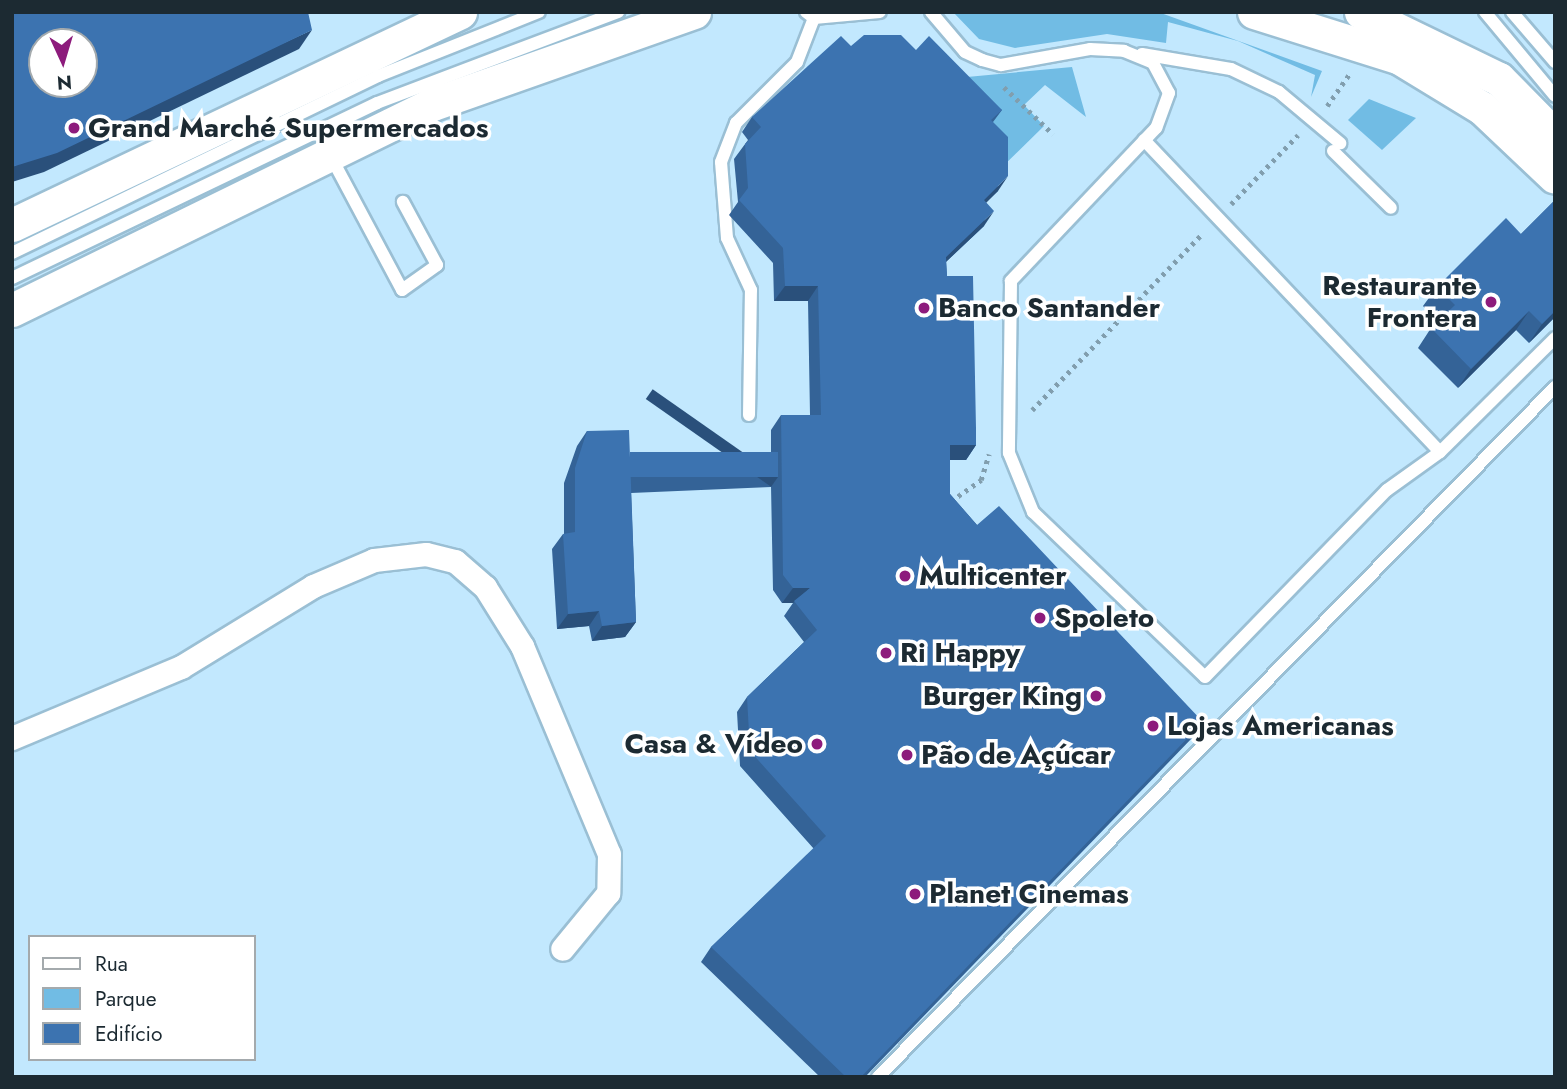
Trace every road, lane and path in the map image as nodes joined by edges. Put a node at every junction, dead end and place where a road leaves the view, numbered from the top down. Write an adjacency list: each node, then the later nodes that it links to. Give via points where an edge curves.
1 (460, 12): 23 (main road)
2 (539, 12): 24 (lane, via 378,76)
3 (618, 12): 25 (lane, via 377,103)
4 (694, 12): 18 (main road, via 430,105)
5 (880, 12): 11 (lane)
6 (931, 12): 12 (lane, via 965,52 1001,65 1090,50)
7 (1254, 12): 19 (main road, via 1398,57 1482,108)
8 (1361, 12): 16 (main road, via 1499,79)
9 (1485, 12): 16 (lane)
10 (1511, 12): 13 (lane)
11 (810, 15): 29 (lane, via 797,62 736,123 721,162 727,238 751,290)
12 (1138, 54): 15 (lane, via 1231,69 1279,92); 17 (lane, via 1153,63 1169,93 1166,112)
13 (1555, 62)
14 (1326, 107): 15 (path)
15 (1312, 120): 21 (lane); 22 (path)
16 (1553, 122)
17 (1144, 140): 22 (lane); 30 (lane, via 1011,281)
18 (328, 152): 20 (lane, via 402,290 437,265); 26 (main road)
19 (1555, 177)
20 (403, 202)
21 (1391, 208)
22 (1216, 220): 30 (path); 31 (lane)
23 (12, 225)
24 (12, 253)
25 (12, 278)
26 (12, 310)
27 (1555, 338): 31 (lane)
28 (1555, 387): 35 (lane)
29 (749, 415)
30 (1008, 435): 31 (lane, via 1033,512 1205,677 1387,490); 32 (path, via 986,457 981,480)
31 (1440, 452)
32 (940, 509)
33 (12, 738): 34 (street, via 181,667 313,586 374,560 426,554 455,561 485,587 522,646 584,782 609,854 608,893)
34 (562, 949)
35 (878, 1077)

